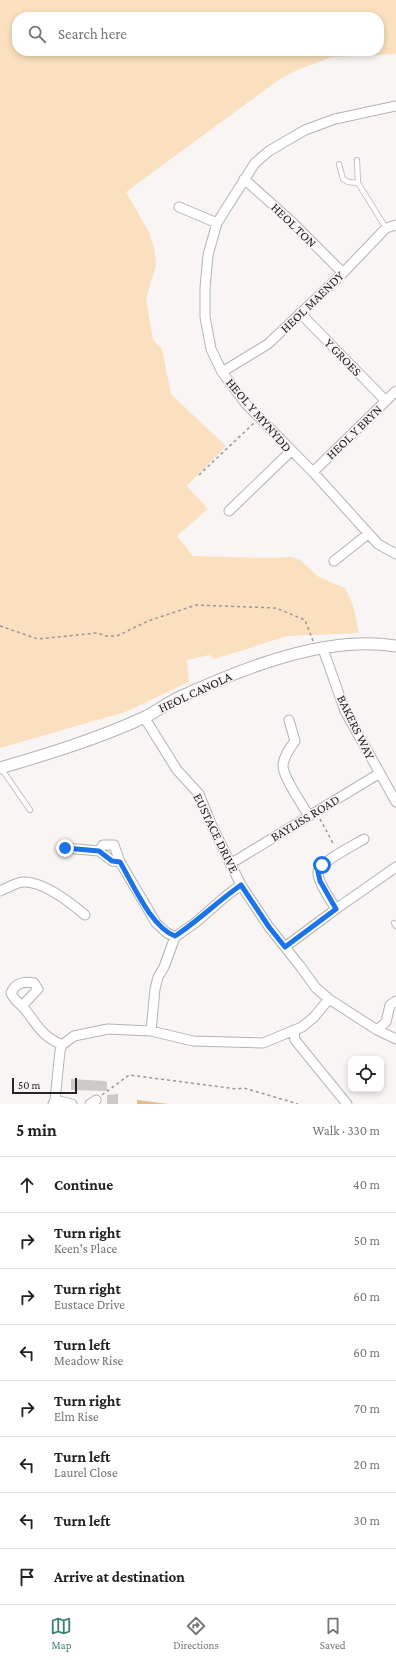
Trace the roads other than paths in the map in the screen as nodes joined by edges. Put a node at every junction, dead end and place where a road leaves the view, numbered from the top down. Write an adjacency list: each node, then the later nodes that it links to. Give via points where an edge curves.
1 (396, 106): 4 (street, HEOL Y MYNYDD, via 335,119 305,130 269,151 255,163)
2 (357, 160): 5 (lane)
3 (339, 164): 5 (lane, via 343,179)
4 (244, 179): 7 (street, HEOL Y MYNYDD); 10 (street, HEOL TON)
5 (358, 183): 9 (lane)
6 (179, 207): 7 (street)
7 (217, 223): 12 (street, HEOL Y MYNYDD, via 208,255 205,317 211,349)
8 (396, 225): 9 (street, HEOL MAENDY)
9 (386, 228): 10 (street, HEOL MAENDY)
10 (343, 273): 11 (street, HEOL MAENDY)
11 (300, 313): 12 (street, HEOL MAENDY, via 268,344); 14 (street, Y GROES)
12 (222, 372): 15 (street, HEOL Y MYNYDD, via 246,404)
13 (396, 392): 14 (street, HEOL Y BRYN)
14 (386, 401): 16 (street, HEOL Y BRYN)
15 (291, 451): 16 (street, HEOL Y MYNYDD); 17 (street)
16 (312, 472): 18 (street, HEOL Y MYNYDD)
17 (229, 511)
18 (368, 534): 19 (street, HEOL Y MYNYDD, via 378,544); 20 (street)
19 (396, 554)
20 (334, 561)
21 (396, 646): 22 (street, HEOL CANOLA, via 360,644)
22 (320, 649): 23 (street, HEOL CANOLA, via 276,658 247,668 179,698); 26 (street, BAKERS WAY, via 346,711)
23 (144, 717): 25 (street, HEOL CANOLA, via 50,754); 34 (street, EUSTACE DRIVE, via 177,770 199,794)
24 (289, 720): 29 (street, via 295,741 284,759 283,767 286,776)
25 (1, 768): 28 (lane)
26 (380, 773): 27 (street, BAKERS WAY); 29 (street, BAYLISS ROAD)
27 (396, 802)
28 (30, 810)
29 (312, 814): 34 (street, BAYLISS ROAD)
30 (364, 839): 38 (street, via 322,865 318,872 320,881)
31 (65, 848): 32 (street)
32 (99, 851): 33 (street, via 112,861); 33 (street, via 103,845 114,845)
33 (120, 862): 40 (street, via 156,923 167,933)
34 (230, 864): 36 (street, EUSTACE DRIVE)
35 (396, 867): 38 (street)
36 (241, 885): 40 (street); 41 (street, EUSTACE DRIVE)
37 (0, 891): 39 (street, via 24,882 33,883 49,890)
38 (336, 909): 41 (street)
39 (85, 915)
40 (175, 936): 47 (street, via 164,967 158,976)
41 (285, 947): 42 (street, EUSTACE DRIVE, via 316,988)
42 (330, 999): 45 (street, via 314,1017); 46 (street, EUSTACE DRIVE)
43 (396, 1001): 46 (street, via 390,1005 386,1022)
44 (22, 1006): 49 (street, via 36,1027 51,1040)
45 (294, 1030): 47 (street, via 262,1043 193,1041); 52 (street, via 295,1040)
46 (377, 1030): 48 (street, EUSTACE DRIVE)
47 (151, 1031): 49 (street, via 108,1029 74,1036)
48 (396, 1039)
49 (62, 1045): 50 (street)
50 (54, 1102): 51 (street)
51 (72, 1104)
52 (347, 1104)

